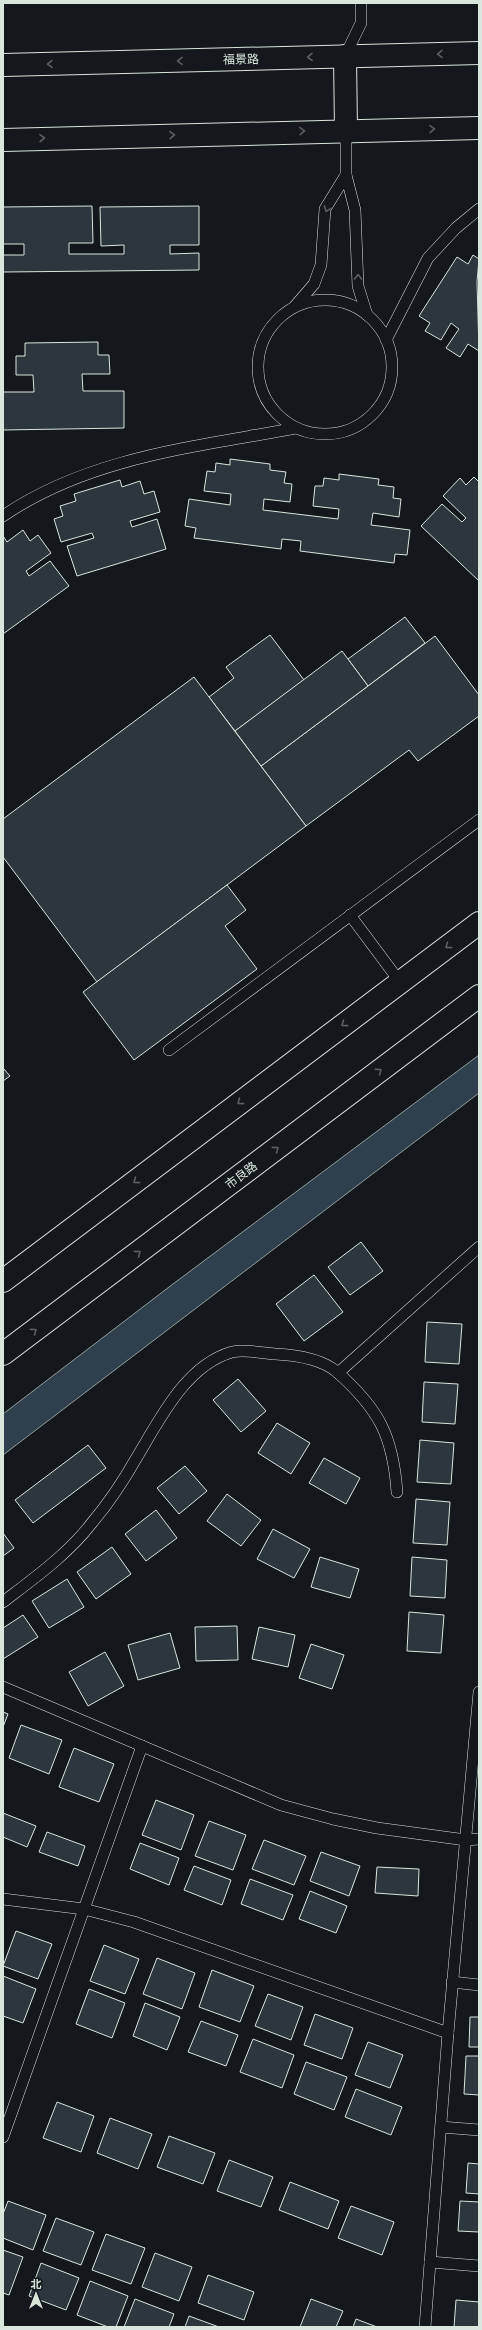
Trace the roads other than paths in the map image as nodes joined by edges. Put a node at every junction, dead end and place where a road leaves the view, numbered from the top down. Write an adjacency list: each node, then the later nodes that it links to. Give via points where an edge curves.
1 (361, 3): 3 (lane, via 360,23)
2 (479, 53): 3 (main road, 福景路, one-way to 3)
3 (345, 56): 4 (main road, 福景路, one-way to 4); 6 (main road)
4 (3, 65)
5 (479, 128): 6 (main road, one-way to 5)
6 (346, 130): 7 (main road, one-way to 6); 8 (lane)
7 (3, 140)
8 (346, 175): 10 (lane, one-way to 10, via 325,209 321,266 314,284); 11 (lane, one-way to 8, via 358,286 355,210)
9 (479, 209): 12 (lane, via 456,228 428,258)
10 (295, 306): 11 (lane, via 310,301 341,301); 13 (lane, via 271,326 263,340 258,356 257,374 261,391 270,406 281,419)
11 (367, 315): 12 (lane, via 379,327)
12 (386, 340): 13 (lane, via 393,368 385,397 376,412 362,423 330,434)
13 (296, 428): 14 (lane, via 123,462 47,490)
14 (3, 516)
15 (479, 820): 16 (lane)
16 (350, 916): 18 (lane); 20 (lane)
17 (479, 923): 18 (main road, one-way to 18)
18 (400, 982): 22 (main road, one-way to 22)
19 (479, 996): 23 (main road, 市良路, one-way to 19)
20 (169, 1050)
21 (479, 1247): 24 (lane)
22 (3, 1281)
23 (3, 1354)
24 (338, 1373): 25 (lane, via 374,1410 389,1441); 26 (lane, via 329,1365 286,1355 234,1352 215,1359 187,1383 164,1409 136,1458 91,1525 46,1569)
25 (397, 1492)
26 (3, 1602)
27 (3, 1687): 30 (lane)
28 (479, 1692): 29 (lane)
29 (478, 1732): 32 (lane)
30 (142, 1746): 32 (lane, via 288,1807 377,1828); 34 (lane)
31 (479, 1839): 32 (lane)
32 (466, 1840): 35 (lane)
33 (3, 1899): 34 (lane)
34 (84, 1909): 37 (lane, via 134,1922); 40 (lane)
35 (452, 1982): 36 (lane); 37 (lane)
36 (479, 1985)
37 (448, 2033): 38 (lane)
38 (440, 2127): 39 (lane); 41 (lane)
39 (479, 2130)
40 (3, 2137)
41 (430, 2262): 42 (lane); 43 (lane)
42 (479, 2266)
43 (425, 2327)

